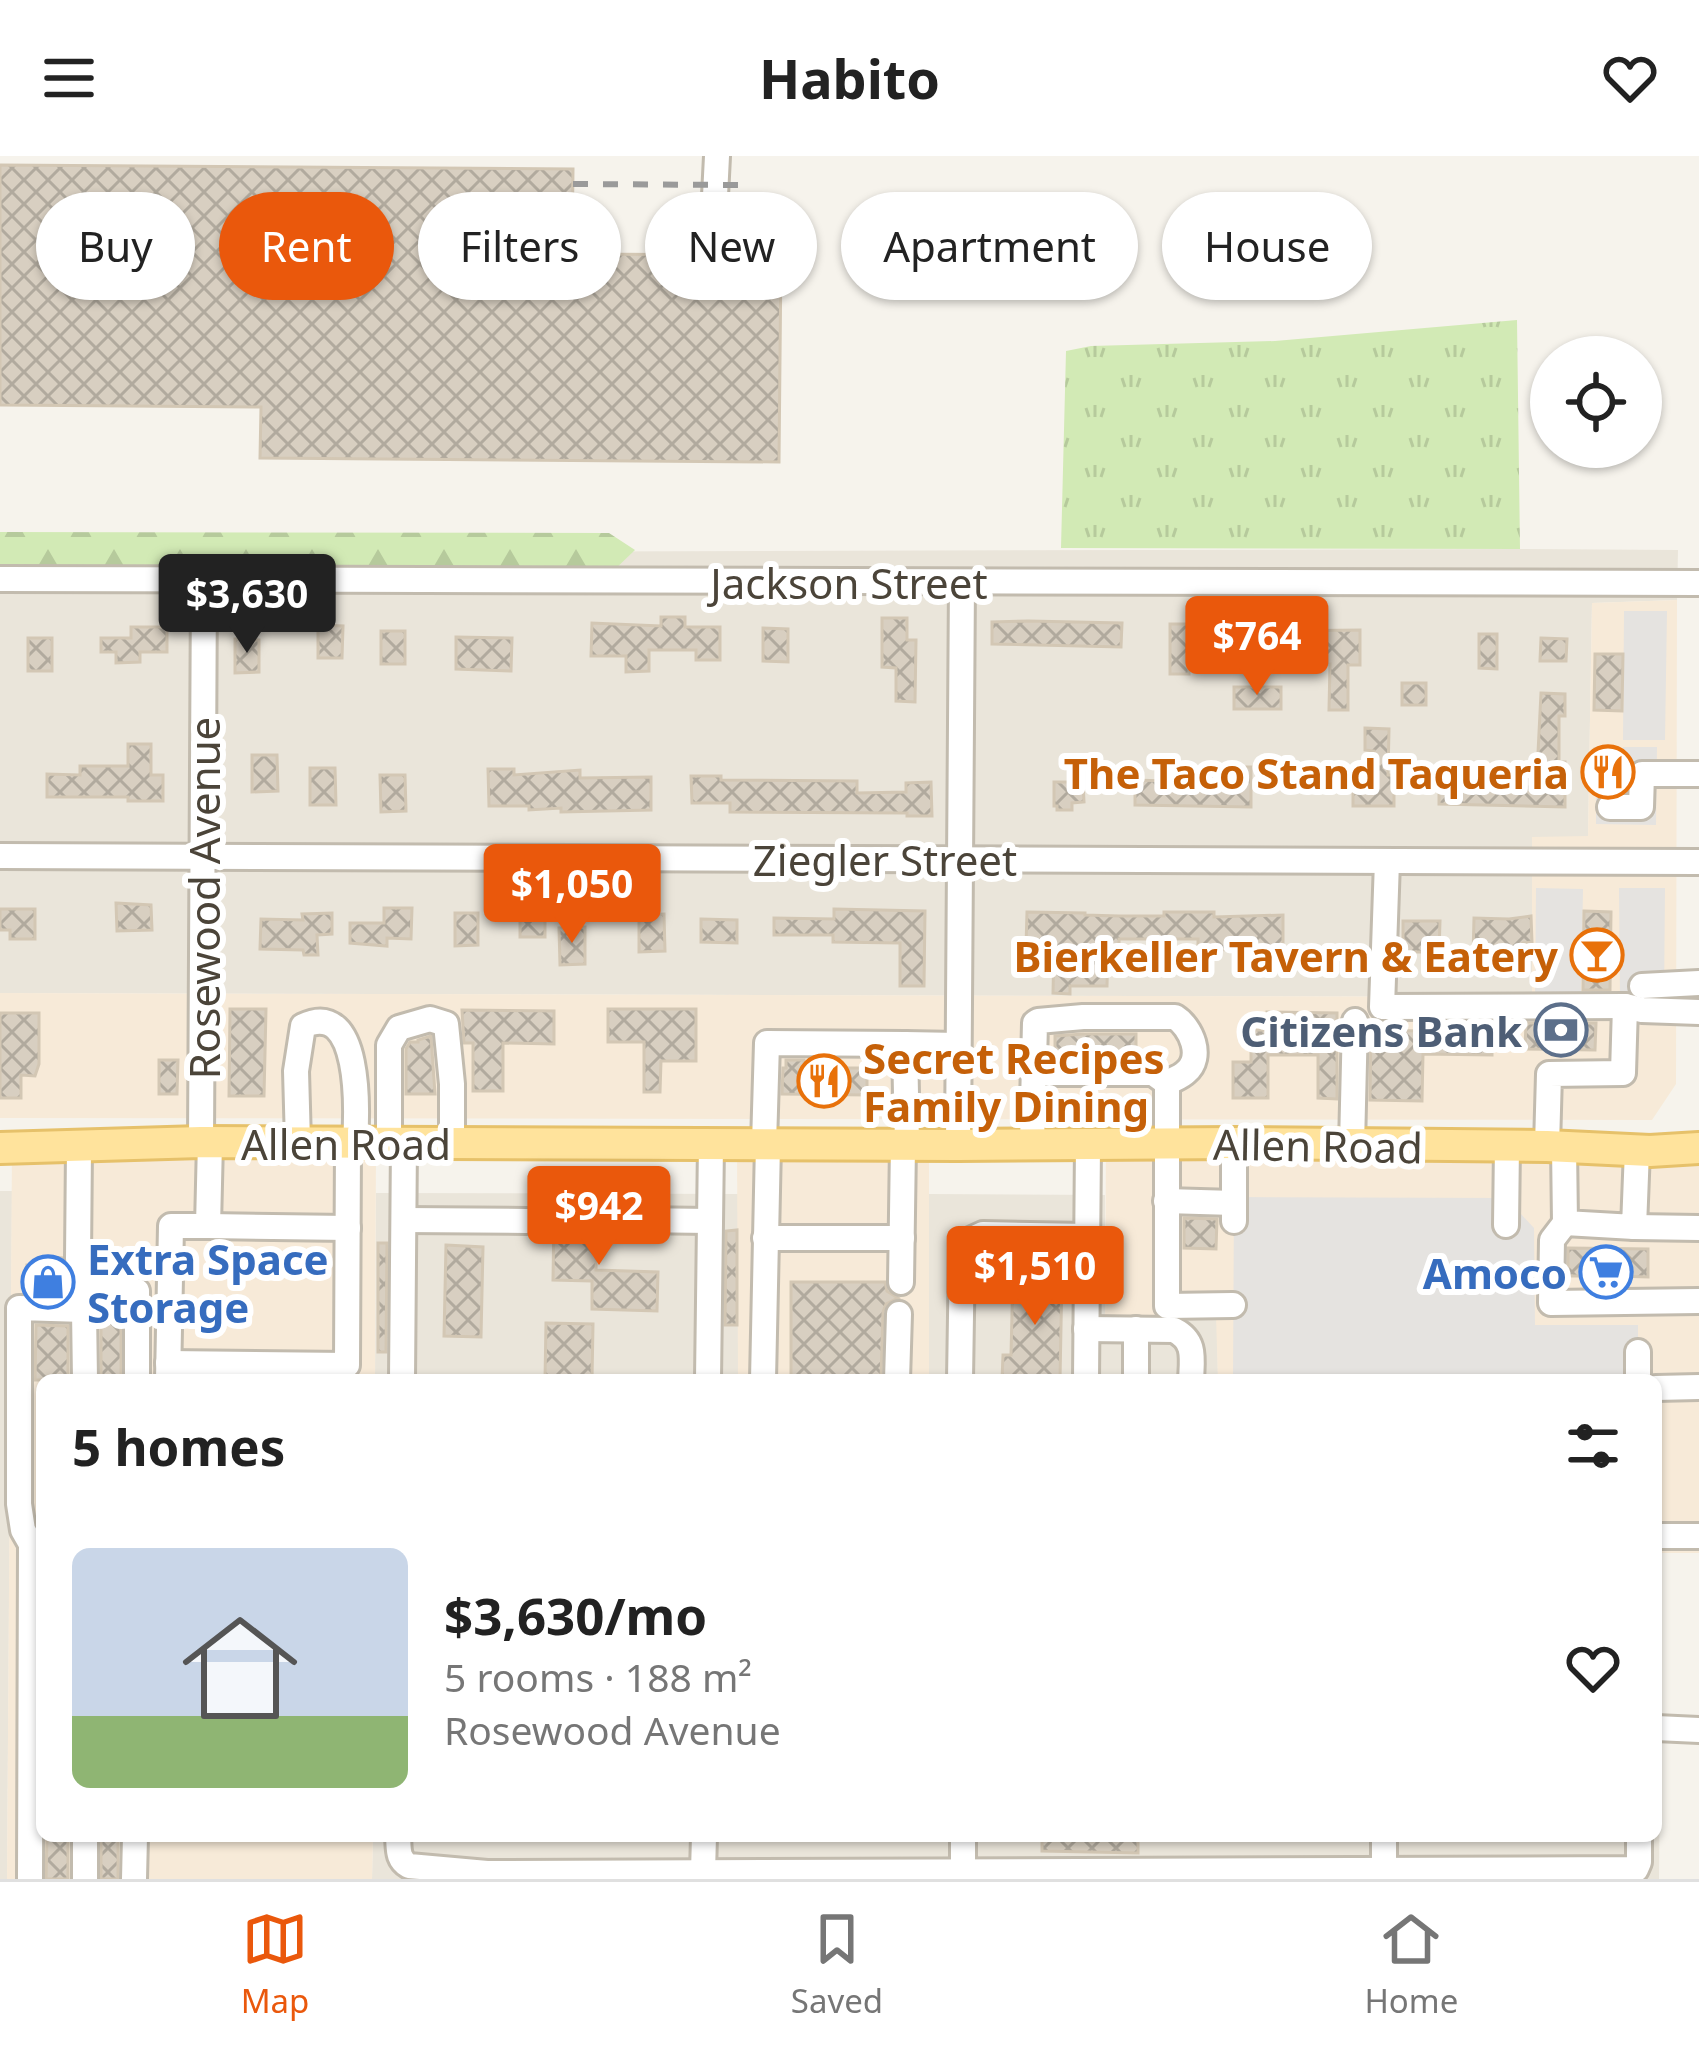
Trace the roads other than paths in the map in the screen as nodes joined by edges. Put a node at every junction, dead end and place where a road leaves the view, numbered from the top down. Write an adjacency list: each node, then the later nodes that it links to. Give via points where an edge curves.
1 (717, 156): 2 (street)
2 (715, 192)
3 (0, 580): 4 (street, Jackson Street)
4 (204, 581): 5 (street, Jackson Street); 10 (street, Rosewood Avenue)
5 (962, 582): 6 (street, Jackson Street); 11 (street)
6 (1699, 583)
7 (1699, 774): 8 (street, via 1642,775 1641,807)
8 (1610, 807)
9 (0, 856): 10 (street, Ziegler Street)
10 (204, 856): 11 (street, Ziegler Street); 23 (street, Rosewood Avenue)
11 (959, 860): 12 (street, Ziegler Street); 20 (street)
12 (1388, 861): 13 (street, Ziegler Street); 16 (street, via 1382,1006)
13 (1699, 862)
14 (1699, 983): 15 (street)
15 (1642, 986)
16 (1625, 1006): 17 (street); 38 (street, via 1623,1073 1549,1074)
17 (1699, 1012)
18 (1355, 1021): 36 (street)
19 (905, 1044): 20 (street); 30 (street, via 767,1043); 34 (street)
20 (958, 1045): 35 (street)
21 (1034, 1073): 22 (street); 22 (street, via 1035,1024 1042,1020 1175,1017 1184,1022 1178,1055 1159,1066); 31 (street)
22 (1160, 1078): 33 (street)
23 (205, 1142): 24 (main road, Allen Road); 40 (main road, Allen Road); 50 (street, Rosewood Avenue)
24 (298, 1143): 25 (main road, Allen Road); 25 (street, via 297,1048 303,1026 314,1020 342,1035 352,1058)
25 (352, 1143): 26 (main road, Allen Road); 52 (street)
26 (397, 1143): 27 (main road, Allen Road); 27 (street, via 389,1045 399,1028 430,1019 446,1024); 44 (street)
27 (452, 1143): 29 (main road, Allen Road)
28 (1234, 1143): 33 (main road, Allen Road); 36 (main road, Allen Road); 43 (street, via 1234,1212)
29 (710, 1144): 30 (main road, Allen Road); 47 (street)
30 (766, 1144): 34 (main road, Allen Road); 55 (street)
31 (1032, 1144): 32 (main road, Allen Road); 35 (main road, Allen Road)
32 (1088, 1144): 33 (main road, Allen Road); 54 (street)
33 (1166, 1144): 43 (street)
34 (905, 1145): 35 (main road, Allen Road); 56 (street)
35 (958, 1145)
36 (1352, 1145): 37 (main road, Allen Road)
37 (1507, 1145): 38 (main road, Allen Road); 49 (street)
38 (1556, 1146): 42 (main road, Allen Road); 48 (street)
39 (0, 1148): 40 (main road, Allen Road)
40 (80, 1148): 59 (street)
41 (1699, 1148): 42 (main road, Allen Road)
42 (1637, 1150): 51 (street)
43 (1166, 1202): 60 (street, via 1167,1306)
44 (404, 1220): 46 (street); 68 (street)
45 (637, 1220): 47 (street)
46 (527, 1221)
47 (710, 1221): 69 (street)
48 (1565, 1222): 51 (street); 58 (street, via 1552,1240 1551,1303)
49 (1506, 1225)
50 (208, 1226): 52 (street); 65 (street, via 171,1226)
51 (1634, 1227): 53 (street)
52 (347, 1228): 65 (street, via 347,1365)
53 (1699, 1228)
54 (1087, 1236): 62 (street); 72 (street, via 970,1240 962,1251)
55 (765, 1238): 56 (street); 70 (street)
56 (902, 1238): 57 (street)
57 (901, 1282)
58 (1699, 1300)
59 (83, 1301): 66 (street); 67 (street, via 137,1291); 81 (street, via 19,1308 19,1504 23,1530)
60 (1233, 1305)
61 (899, 1314): 71 (street)
62 (1086, 1329): 63 (street); 73 (street)
63 (1136, 1329): 74 (street); 75 (street, via 1185,1335)
64 (1638, 1352): 76 (street)
65 (168, 1371)
66 (85, 1374)
67 (136, 1374)
68 (402, 1374)
69 (708, 1374)
70 (763, 1374)
71 (897, 1374)
72 (960, 1374)
73 (1086, 1374)
74 (1136, 1374)
75 (1191, 1374)
76 (1638, 1374)
77 (1662, 1388): 78 (street)
78 (1699, 1388)
79 (1662, 1536): 80 (street)
80 (1699, 1536)
81 (36, 1544): 84 (street)
82 (1662, 1728): 83 (street)
83 (1699, 1730)
84 (36, 1804): 95 (street)
85 (86, 1842): 96 (street)
86 (135, 1842): 97 (street)
87 (398, 1842): 94 (street, via 410,1866 450,1871)
88 (704, 1842): 94 (street)
89 (963, 1842): 92 (street)
90 (1384, 1842): 93 (street)
91 (1639, 1842): 93 (street, via 1636,1869)
92 (963, 1871): 93 (street); 94 (street)
93 (1384, 1871)
94 (703, 1872)
95 (30, 1879)
96 (85, 1879)
97 (134, 1879)

